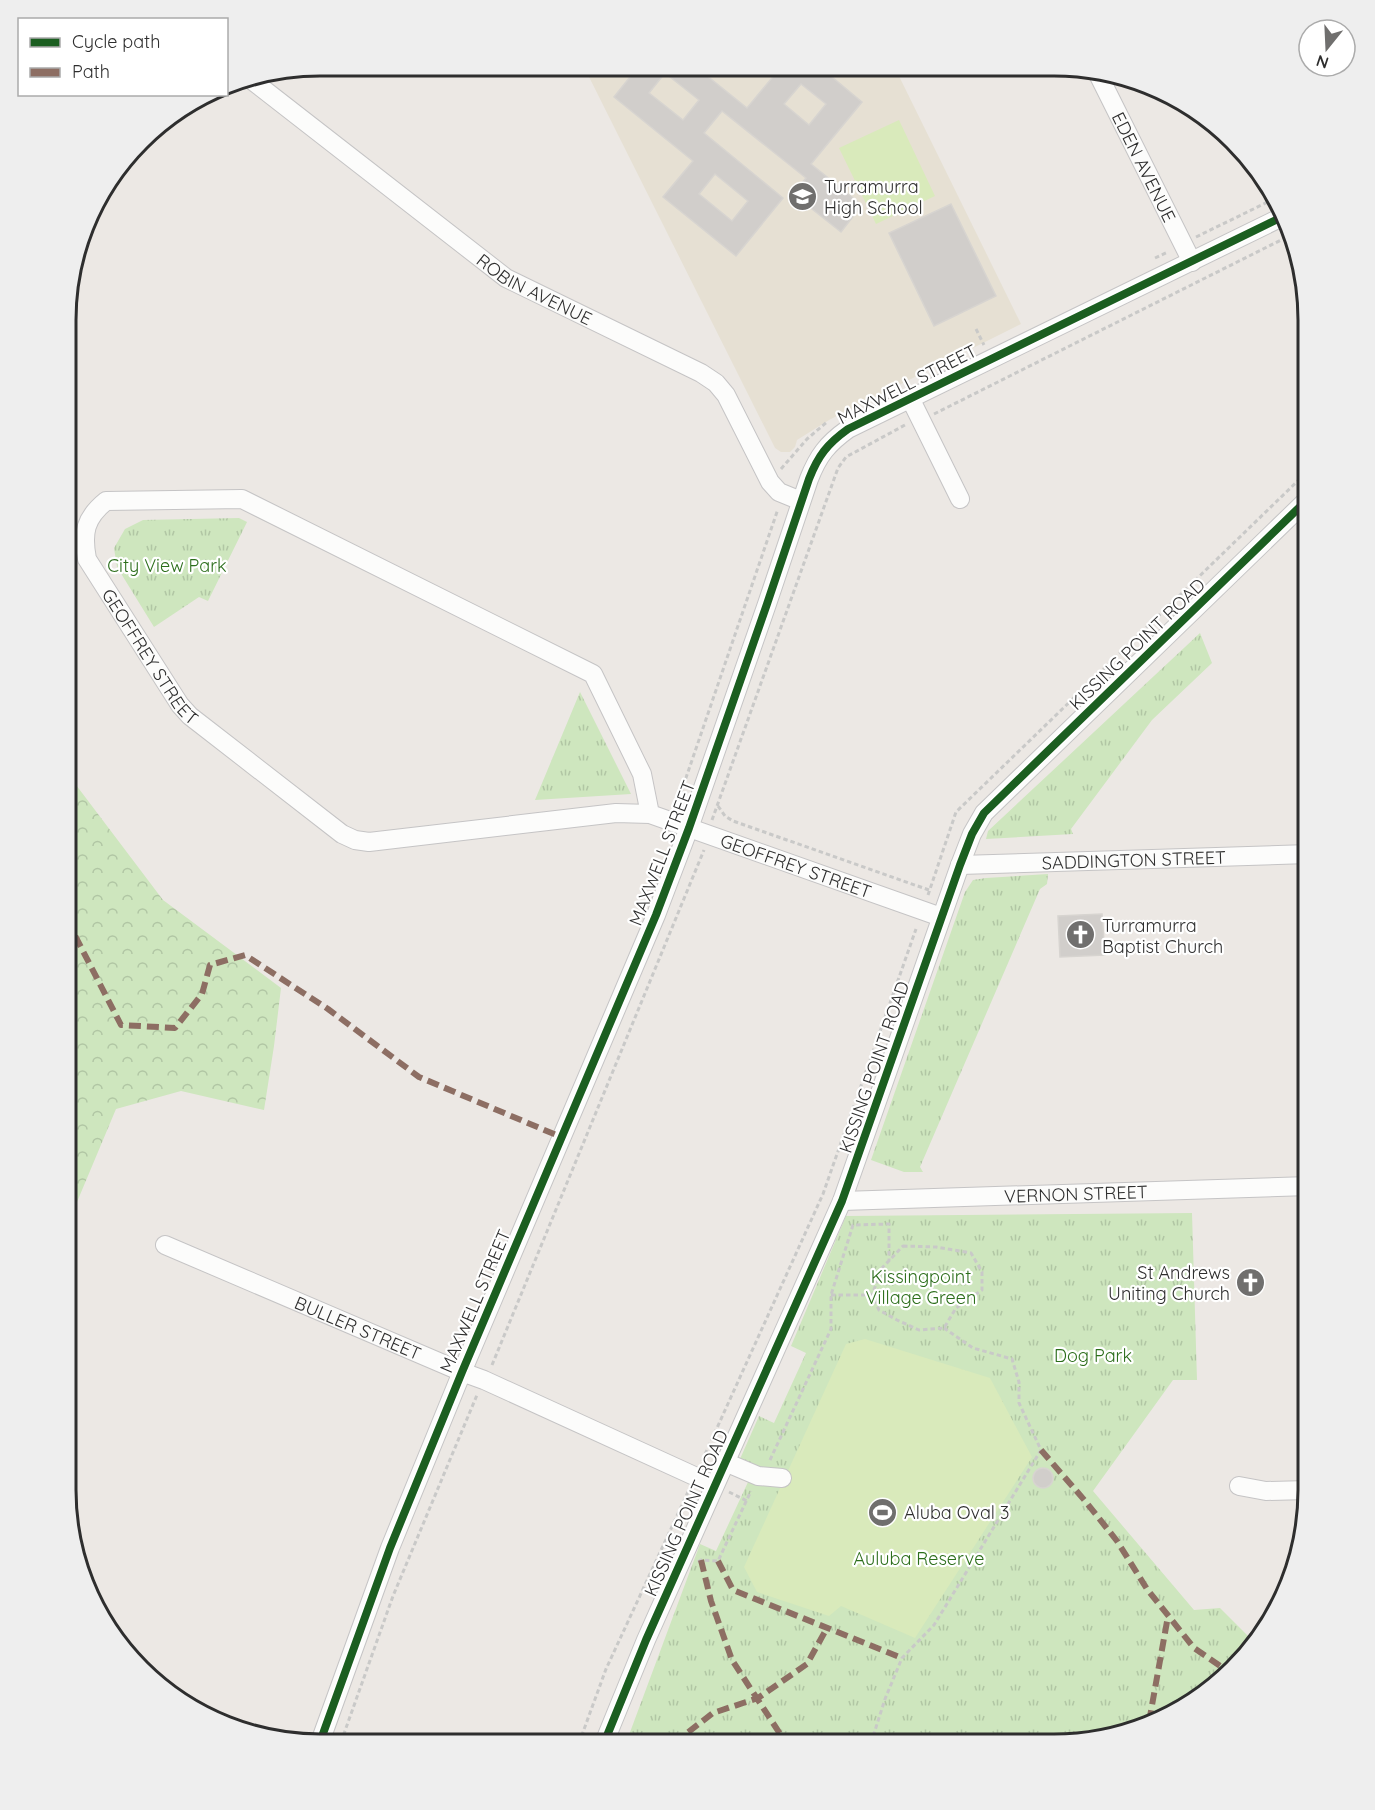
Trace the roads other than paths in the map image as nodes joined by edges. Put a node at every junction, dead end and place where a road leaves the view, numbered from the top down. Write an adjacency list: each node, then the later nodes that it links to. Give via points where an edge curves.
1 (1101, 81): 4 (street, EDEN AVENUE)
2 (258, 85): 7 (street, ROBIN AVENUE, via 506,278 716,383 726,395 770,482 779,492)
3 (1276, 220): 4 (street, MAXWELL STREET)
4 (1192, 262): 5 (street, MAXWELL STREET)
5 (910, 398): 6 (street); 7 (street, MAXWELL STREET, via 834,439 817,460)
6 (960, 499)
7 (801, 501): 10 (street, MAXWELL STREET)
8 (1298, 509): 12 (street, KISSING POINT ROAD, via 984,813)
9 (650, 814): 9 (street, GEOFFREY STREET, via 616,813 369,842 342,834 180,705 87,559 84,540 88,522 106,501 242,499 593,674 642,774); 10 (street, GEOFFREY STREET)
10 (689, 828): 13 (street, GEOFFREY STREET); 17 (street, MAXWELL STREET, via 656,915)
11 (1298, 854): 12 (street, SADDINGTON STREET)
12 (960, 865): 13 (street, KISSING POINT ROAD)
13 (941, 917): 15 (street, KISSING POINT ROAD)
14 (1298, 1186): 15 (street, VERNON STREET)
15 (842, 1201): 18 (street, KISSING POINT ROAD)
16 (165, 1245): 17 (street, BULLER STREET)
17 (462, 1372): 21 (street, BULLER STREET); 23 (street, MAXWELL STREET, via 390,1548)
18 (725, 1461): 19 (street, via 758,1476); 21 (street, KISSING POINT ROAD)
19 (782, 1478)
20 (1239, 1486): 22 (street, via 1266,1491)
21 (719, 1487): 24 (street, KISSING POINT ROAD, via 646,1640)
22 (1298, 1490)
23 (323, 1734)
24 (608, 1734)

